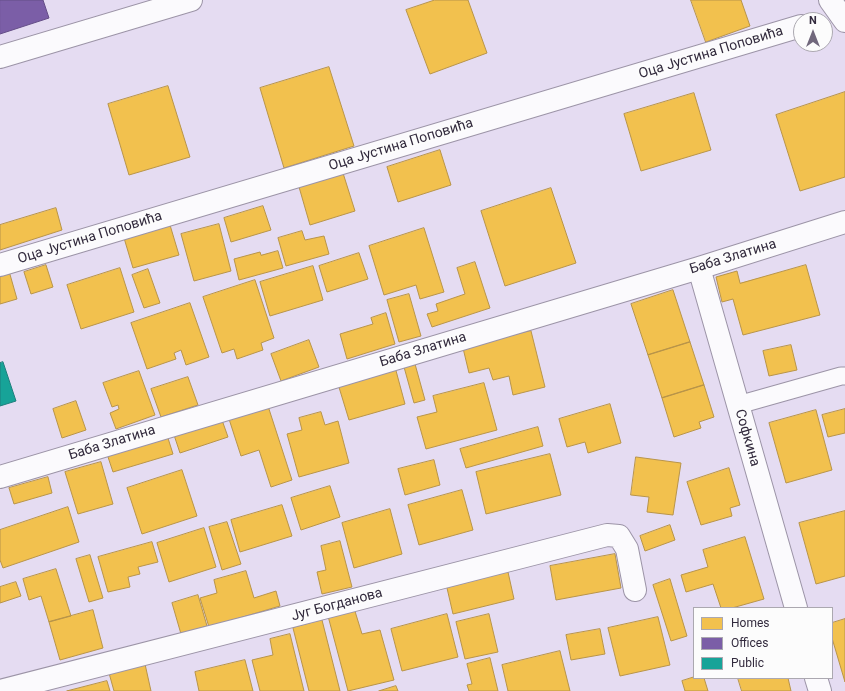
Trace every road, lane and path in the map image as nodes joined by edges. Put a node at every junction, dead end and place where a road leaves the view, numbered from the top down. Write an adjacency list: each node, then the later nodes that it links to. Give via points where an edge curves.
1 (191, 0): 3 (street)
2 (793, 28): 5 (street, Оца Јустина Поповића)
3 (0, 57)
4 (845, 222): 6 (street, Баба Златина)
5 (0, 264)
6 (699, 268): 8 (street, Софкина); 9 (street, Баба Златина)
7 (845, 376): 8 (lane)
8 (738, 405): 11 (street, Софкина)
9 (0, 477)
10 (635, 590): 13 (street, Југ Богданова, via 627,548 619,536 608,535)
11 (796, 607)
12 (816, 679): 14 (street)
13 (0, 691)
14 (820, 691)

